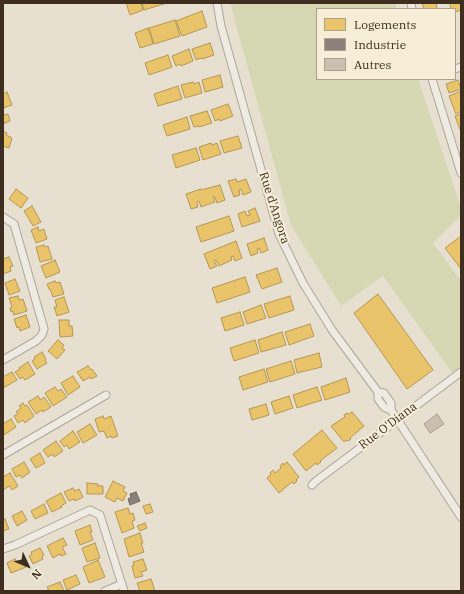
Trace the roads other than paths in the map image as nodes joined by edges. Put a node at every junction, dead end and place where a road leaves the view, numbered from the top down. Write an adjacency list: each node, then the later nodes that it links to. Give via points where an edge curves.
1 (217, 3): 9 (street, Rue d'Angora, via 221,26 279,234 303,283 332,330 378,392 378,399)
2 (432, 80): 3 (street)
3 (459, 158): 4 (street)
4 (461, 172)
5 (3, 217): 6 (street, via 14,224 44,329 36,341)
6 (3, 360)
7 (461, 372): 9 (street, Rue O'Diana)
8 (106, 395): 10 (street)
9 (397, 420): 11 (street, Rue O'Diana); 12 (street, Rue d'Angora)
10 (3, 455)
11 (314, 483)
12 (461, 517)
13 (3, 549): 14 (street, via 90,510 100,515)
14 (123, 587): 15 (street)
15 (105, 591)

